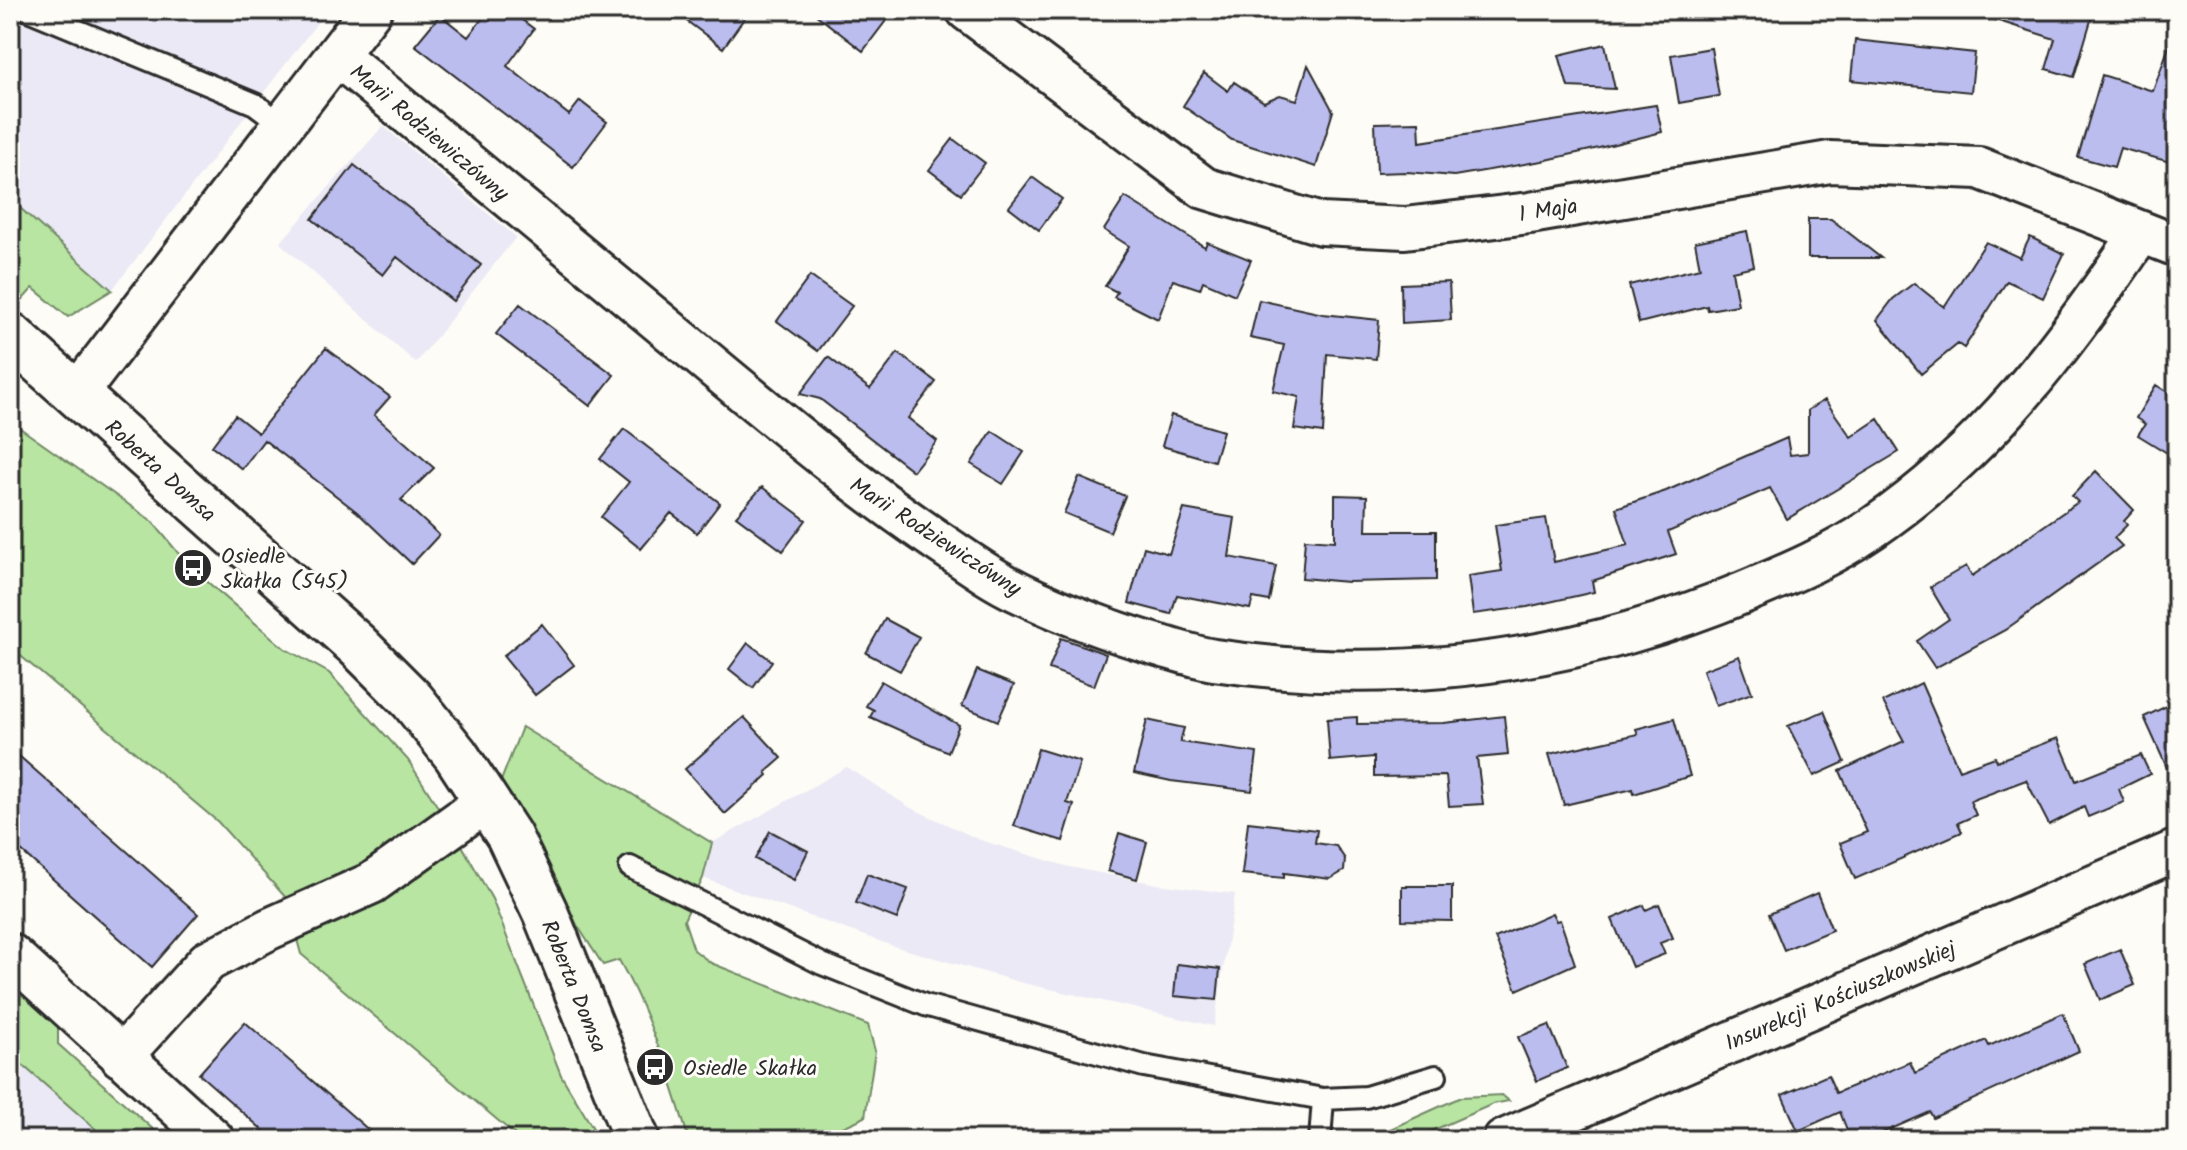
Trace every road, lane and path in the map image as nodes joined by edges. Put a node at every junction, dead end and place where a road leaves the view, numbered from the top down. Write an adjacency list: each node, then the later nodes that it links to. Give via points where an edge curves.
1 (28, 10): 5 (lane, via 255,104)
2 (371, 10): 4 (street)
3 (967, 10): 6 (street, 1 Maja, via 1204,188 1321,224 1405,228 1530,213 1830,162 1979,168)
4 (337, 55): 5 (street); 6 (street, Marii Rodziewiczówny, via 844,475 992,578 1137,639 1208,659 1295,669 1381,673 1589,646 1700,611 1799,570 1871,529 1987,434)
5 (283, 125): 8 (street)
6 (2159, 240)
7 (10, 335): 8 (street, Roberta Domsa)
8 (76, 395): 9 (street, Roberta Domsa, via 357,645 412,700)
9 (487, 801): 13 (street, via 372,883 208,961); 17 (street, Roberta Domsa, via 545,912)
10 (2177, 850): 19 (street, Insurekcji Kościuszkowskiej)
11 (630, 867): 15 (lane, via 822,964 925,1005 1144,1066)
12 (10, 954): 13 (street)
13 (121, 1057): 16 (street)
14 (1436, 1076): 15 (lane, via 1366,1097)
15 (1323, 1099): 18 (lane)
16 (214, 1140)
17 (637, 1140)
18 (1320, 1140)
19 (1504, 1140)

